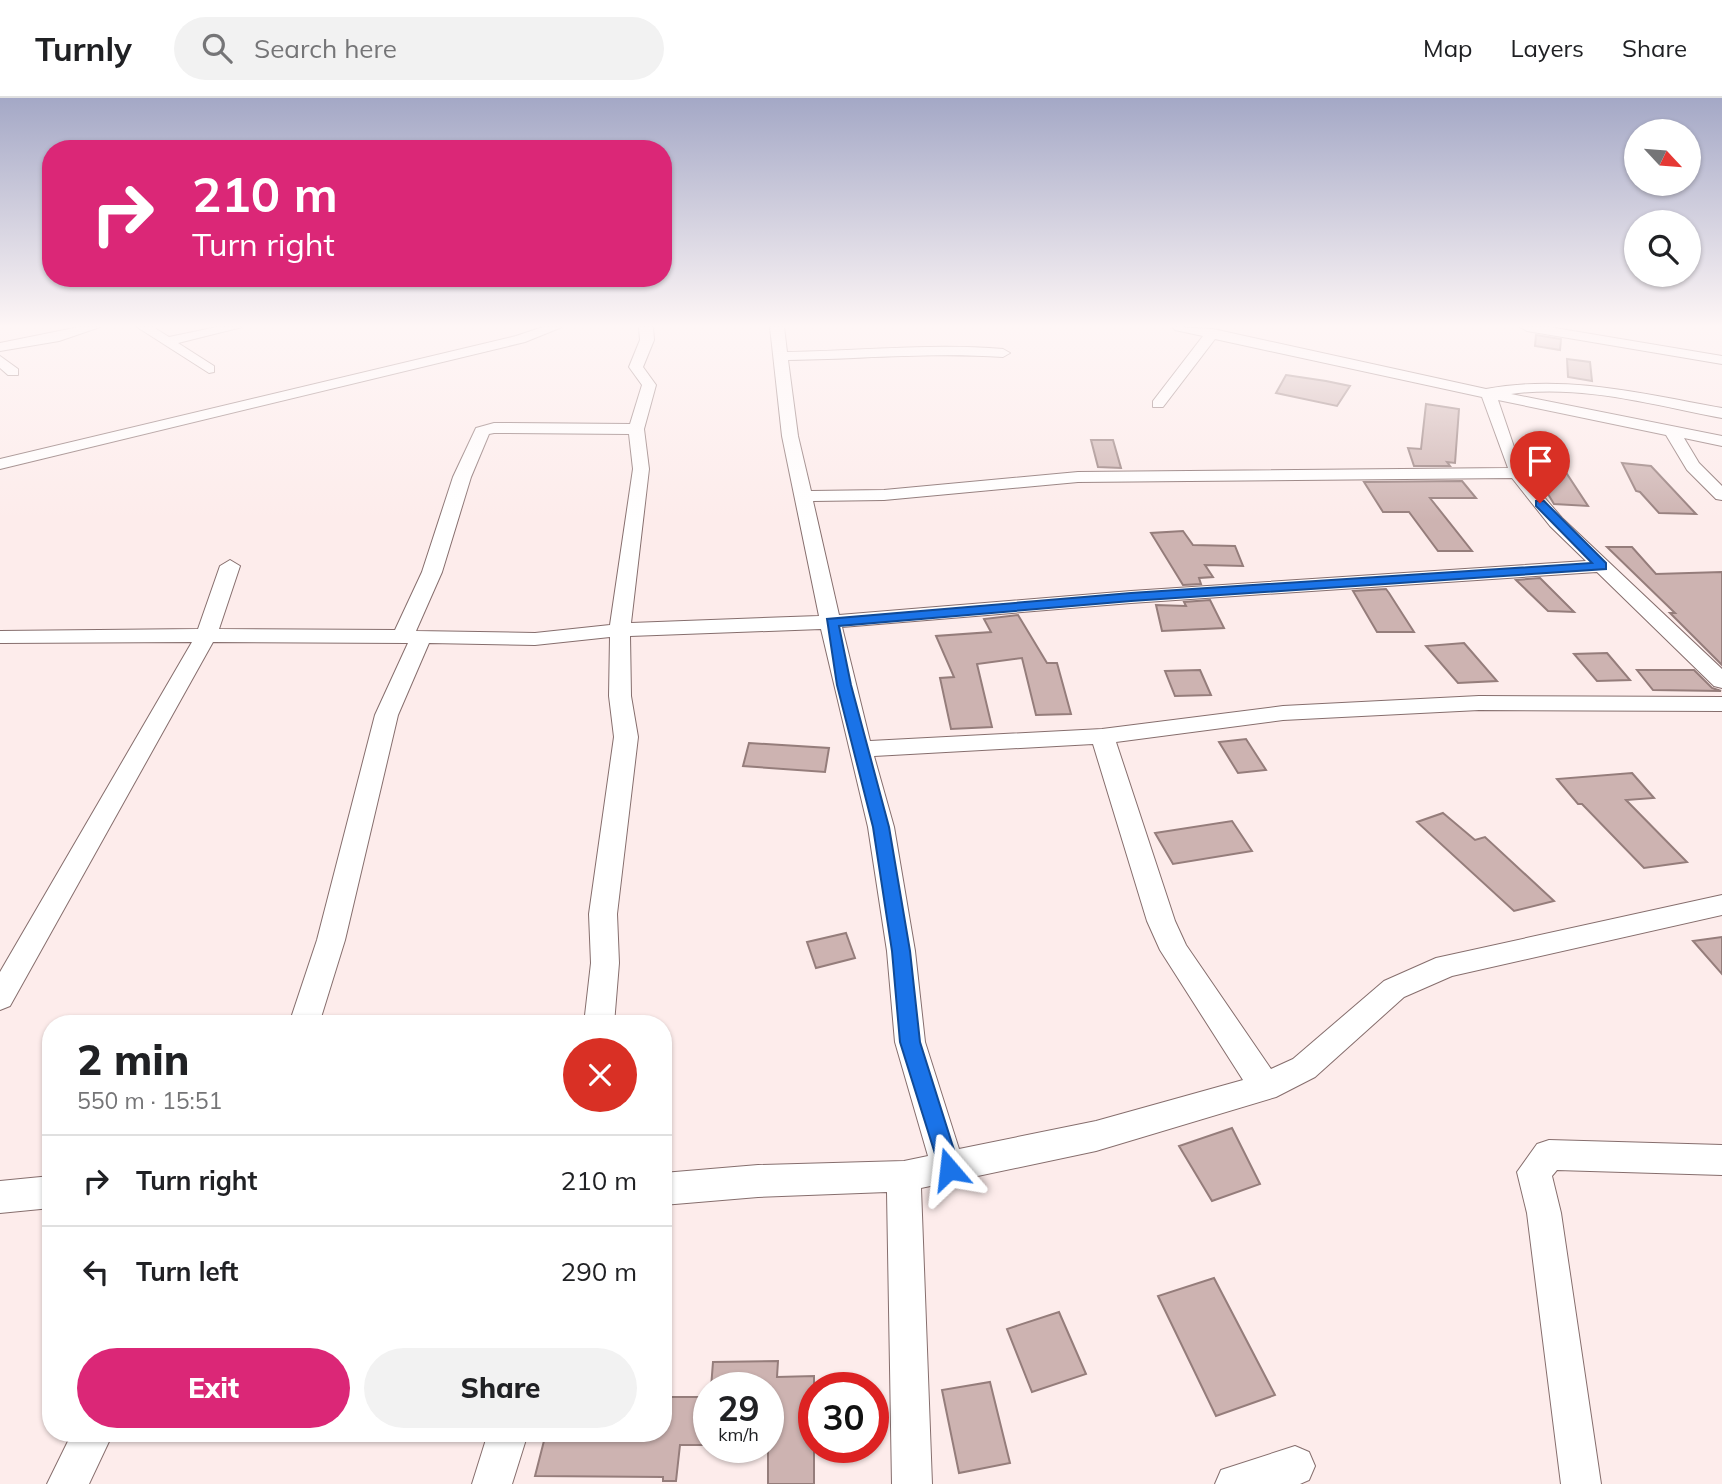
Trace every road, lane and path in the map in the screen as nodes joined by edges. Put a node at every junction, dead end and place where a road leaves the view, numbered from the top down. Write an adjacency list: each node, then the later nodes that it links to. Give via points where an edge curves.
1 (301, 392): 16 (street)
2 (647, 392): 13 (street)
3 (784, 392): 19 (street)
4 (1168, 392): 10 (street)
5 (1482, 392): 9 (street)
6 (1496, 392): 9 (street)
7 (1604, 392): 11 (street)
8 (1609, 392): 12 (street)
9 (1488, 393): 11 (street); 17 (street)
10 (1158, 404)
11 (1577, 412): 14 (street)
12 (1722, 413)
13 (636, 429): 23 (street, via 641,469); 26 (street, via 482,431 461,477)
14 (1673, 431): 15 (street); 18 (street, via 1677,446 1699,475)
15 (1722, 441)
16 (0, 464)
17 (1518, 473): 19 (street, via 1078,477 884,495); 21 (street, via 1556,522)
18 (1722, 495)
19 (804, 496): 22 (street)
20 (230, 566): 24 (street)
21 (1602, 566): 22 (street); 27 (street)
22 (831, 622): 23 (street); 30 (street)
23 (620, 630): 26 (street, via 535,639); 34 (street, via 620,696 626,737 603,914 605,963)
24 (206, 636): 25 (street); 26 (street); 32 (street)
25 (0, 637)
26 (412, 637): 33 (street, via 384,713 323,976)
27 (1722, 681)
28 (1722, 704): 29 (street, via 1479,702 1283,713)
29 (1102, 736): 30 (street); 35 (street, via 1174,950)
30 (860, 749): 37 (street, via 887,862 910,1042)
31 (1722, 905): 35 (street, via 1446,966 1394,989 1304,1069)
32 (0, 998)
33 (308, 1015)
34 (600, 1015)
35 (1265, 1087): 37 (street, via 1096,1136)
36 (1722, 1160): 49 (street, via 1549,1155 1534,1172 1544,1213)
37 (949, 1169): 38 (street)
38 (904, 1176): 39 (street); 47 (street)
39 (672, 1188)
40 (42, 1193): 41 (street)
41 (0, 1197)
42 (88, 1442): 45 (street)
43 (505, 1442): 46 (street)
44 (1295, 1466): 48 (street)
45 (67, 1484)
46 (492, 1484)
47 (912, 1484)
48 (1235, 1484)
49 (1581, 1484)

